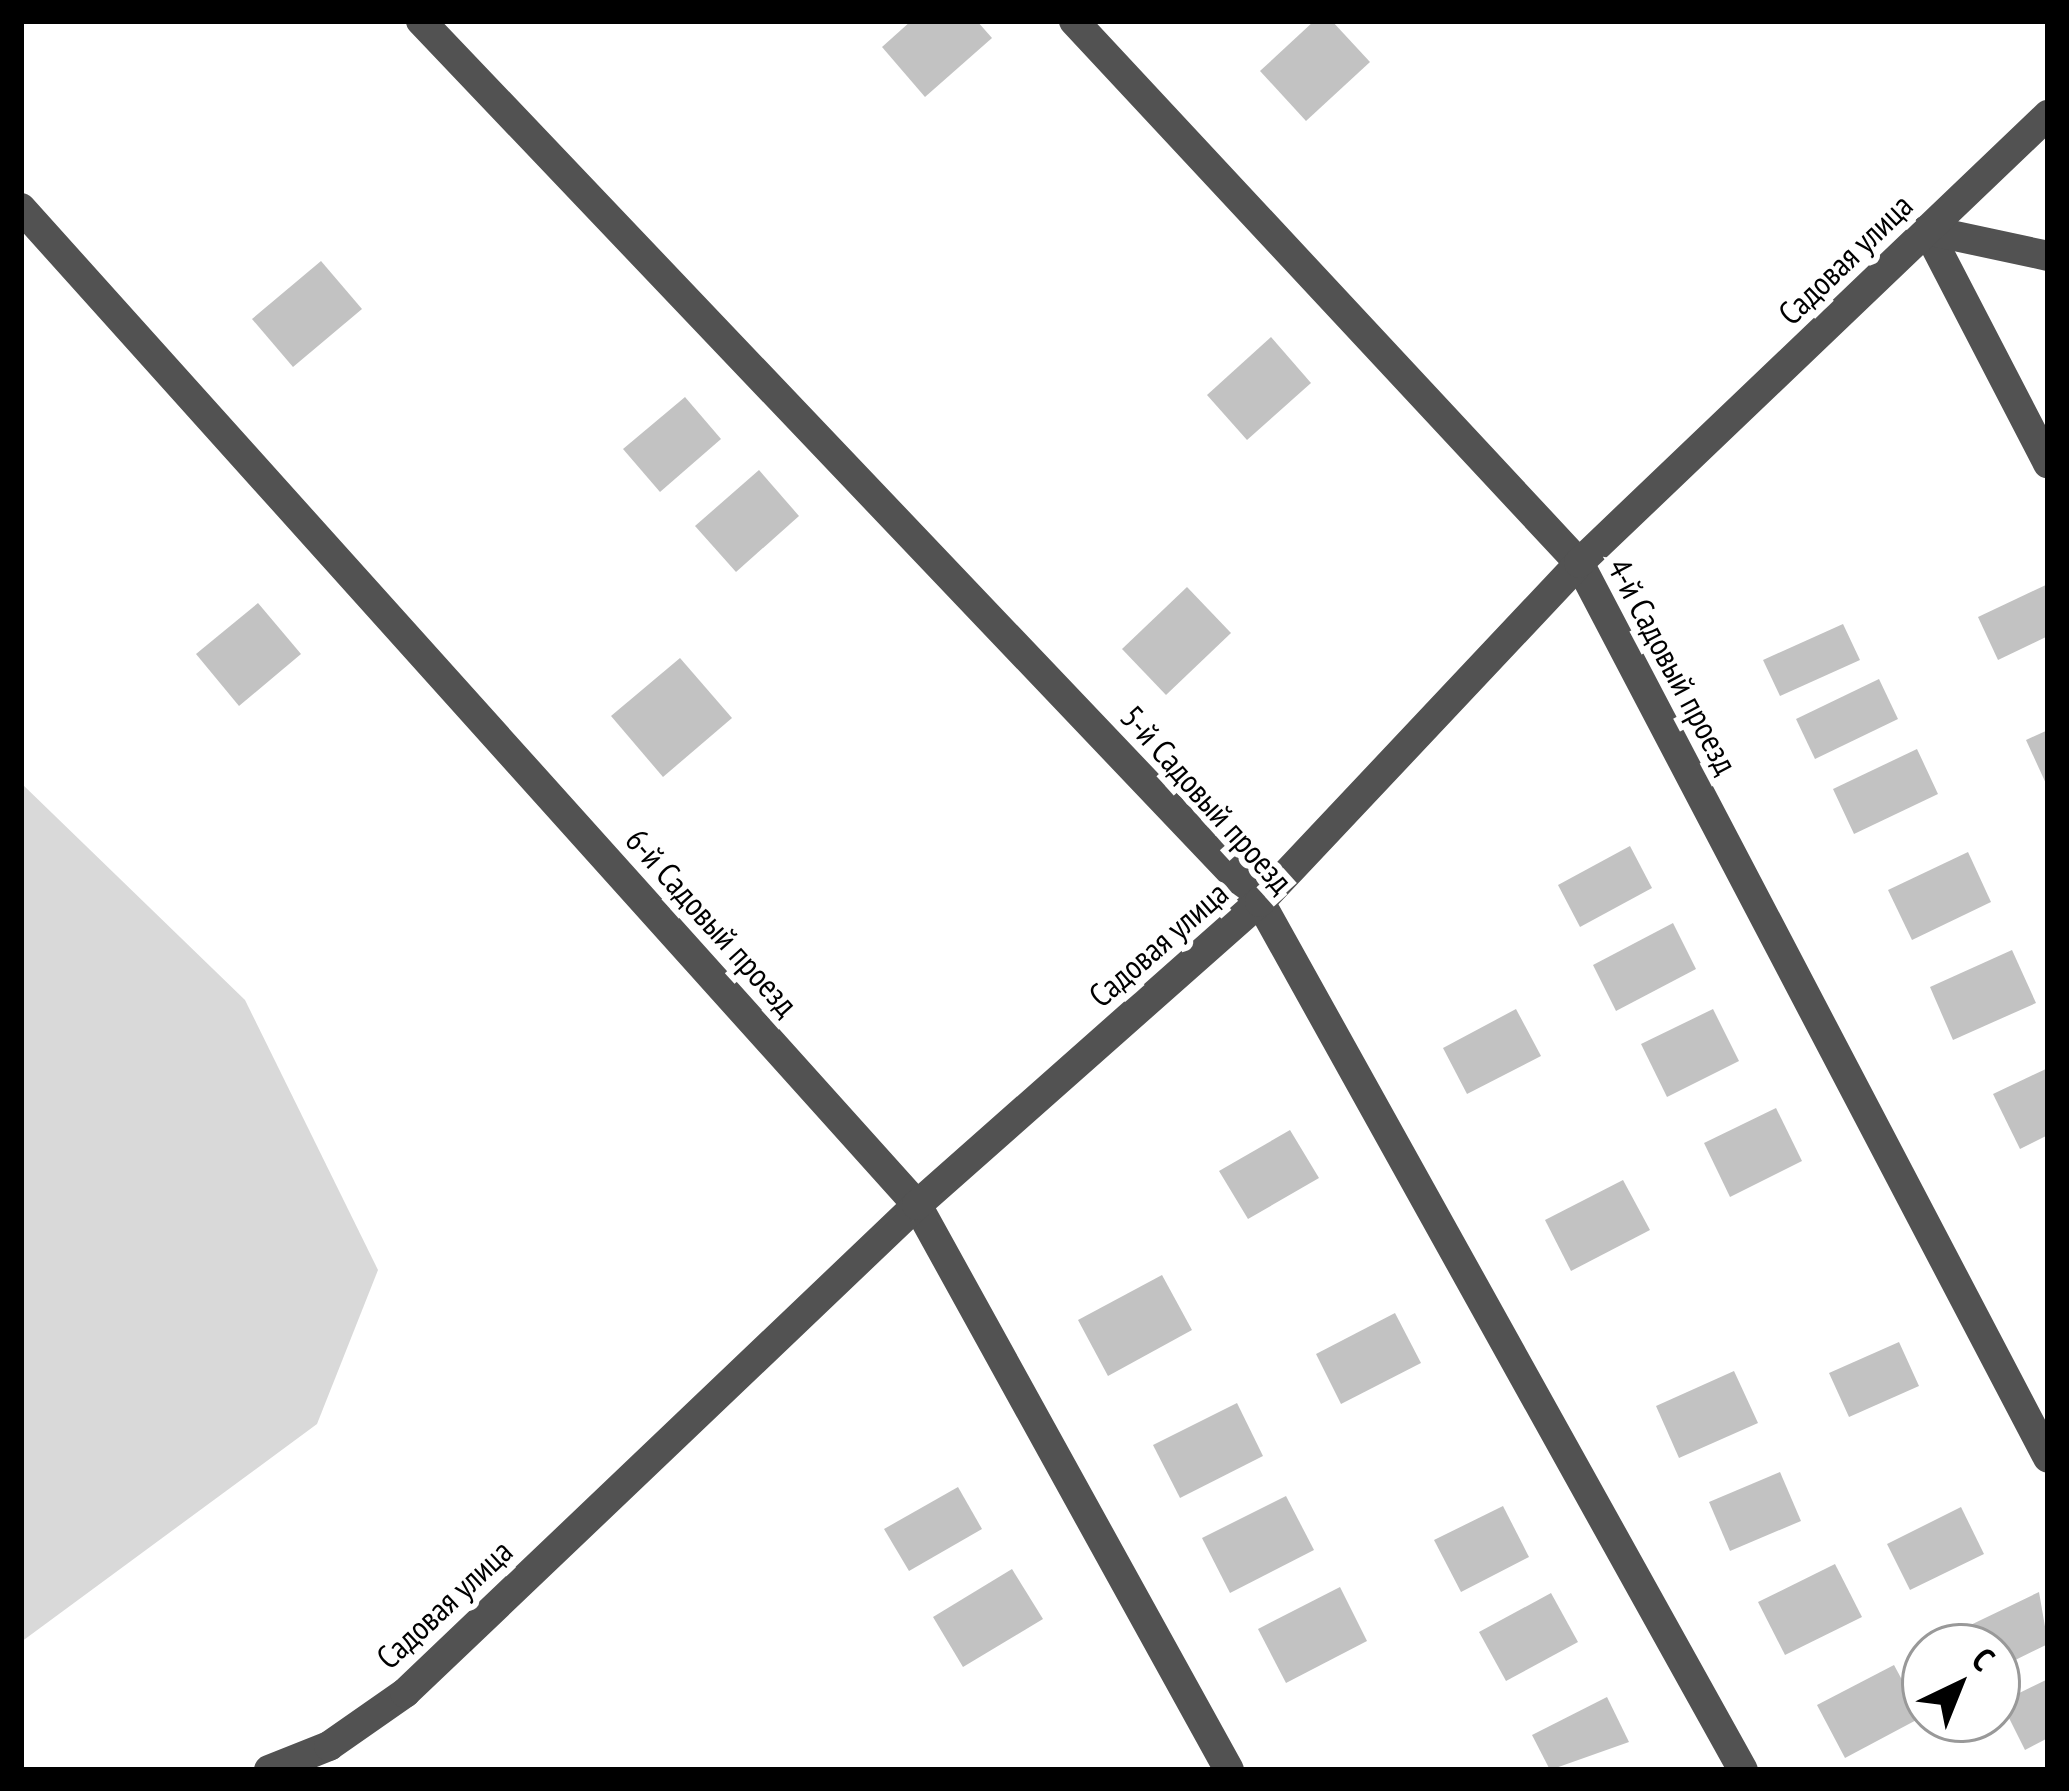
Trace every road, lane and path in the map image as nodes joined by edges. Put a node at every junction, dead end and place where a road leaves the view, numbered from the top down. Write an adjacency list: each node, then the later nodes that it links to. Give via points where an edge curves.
1 (421, 21): 9 (street, 5-й Садовый проезд)
2 (1074, 21): 8 (street, 4-й Садовый проезд)
3 (2048, 115): 5 (street, Садовая улица)
4 (21, 208): 10 (street, 6-й Садовый проезд)
5 (1927, 230): 6 (street); 7 (street); 8 (street, Садовая улица)
6 (2048, 256)
7 (2048, 463)
8 (1579, 562): 9 (street, Садовая улица); 11 (street, 4-й Садовый проезд)
9 (1260, 902): 10 (street, Садовая улица); 14 (street, 5-й Садовый проезд)
10 (917, 1205): 12 (street, Садовая улица, via 405,1693 329,1747); 13 (street, 6-й Садовый проезд)
11 (2048, 1458)
12 (269, 1770)
13 (1228, 1770)
14 (1743, 1770)

